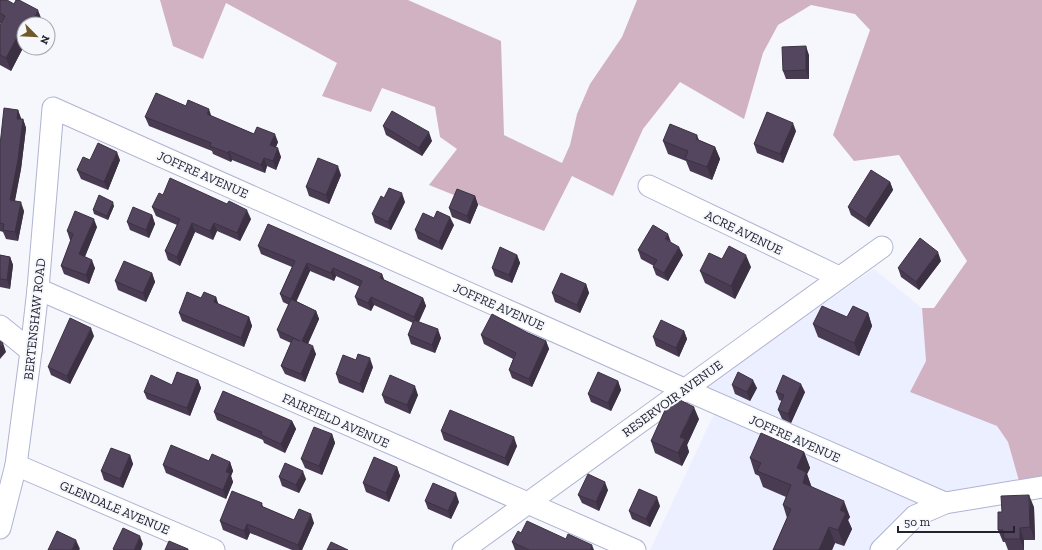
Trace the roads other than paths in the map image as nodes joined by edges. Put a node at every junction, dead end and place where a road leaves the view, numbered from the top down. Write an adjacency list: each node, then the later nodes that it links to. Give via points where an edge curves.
1 (53, 108): 5 (street, BERTENSHAW ROAD); 8 (street, JOFFRE AVENUE)
2 (649, 186): 4 (street, ACRE AVENUE)
3 (882, 247): 4 (street, RESERVOIR AVENUE)
4 (839, 278): 8 (street, RESERVOIR AVENUE)
5 (38, 289): 7 (street, BERTENSHAW ROAD); 12 (street, FAIRFIELD AVENUE)
6 (0, 326): 7 (street)
7 (31, 351): 9 (street, BERTENSHAW ROAD)
8 (684, 389): 11 (street, JOFFRE AVENUE); 12 (street, RESERVOIR AVENUE)
9 (16, 465): 13 (street, BERTENSHAW ROAD); 14 (street, GLENDALE AVENUE)
10 (1042, 487): 11 (street)
11 (945, 503): 17 (street, via 915,516)
12 (529, 504): 15 (street, RESERVOIR AVENUE); 16 (street, FAIRFIELD AVENUE)
13 (0, 528)
14 (214, 550)
15 (463, 550)
16 (635, 550)
17 (881, 550)

